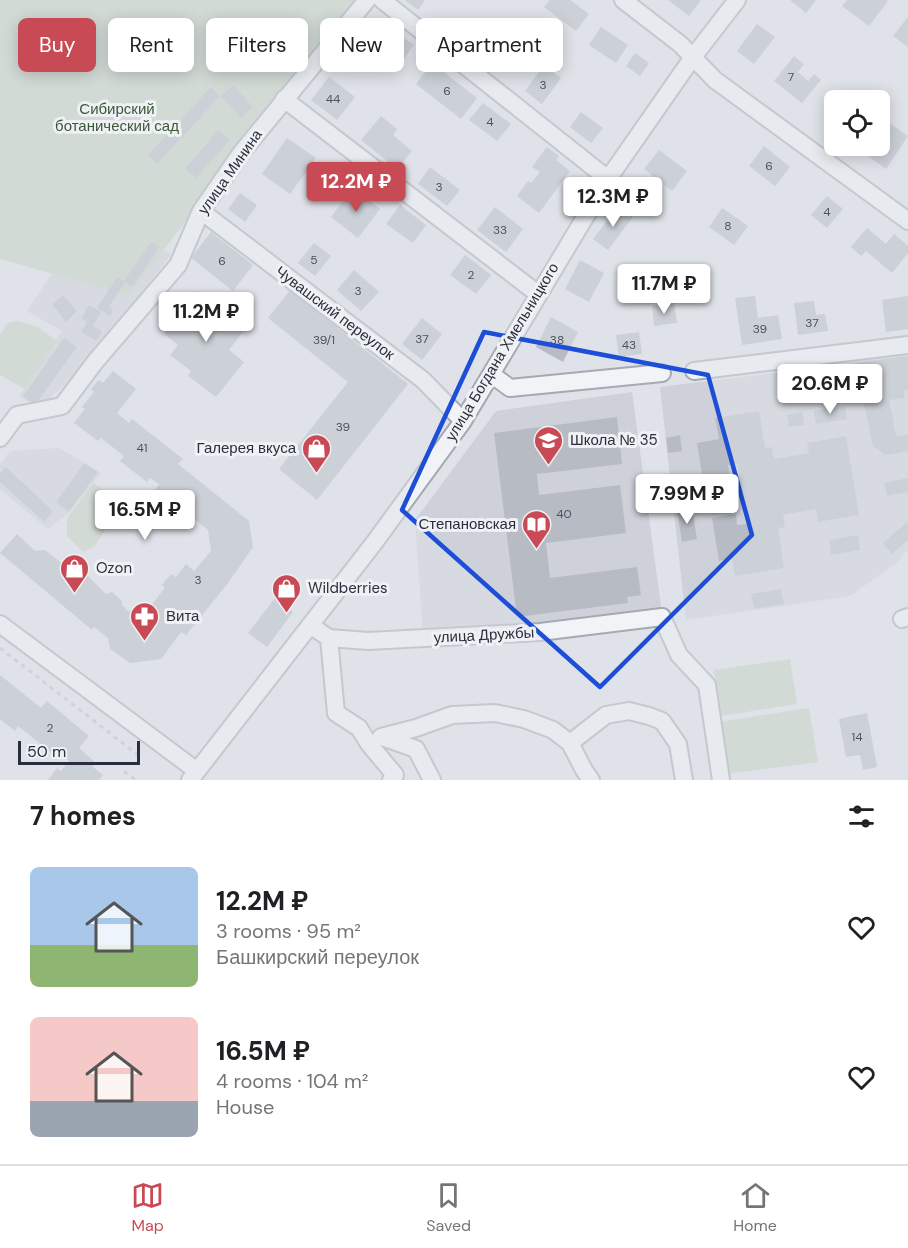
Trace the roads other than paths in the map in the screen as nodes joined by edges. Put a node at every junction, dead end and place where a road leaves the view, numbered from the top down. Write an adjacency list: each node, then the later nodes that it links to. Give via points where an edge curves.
1 (367, 0): 6 (street, улица Минина)
2 (382, 0): 7 (street)
3 (623, 0): 5 (street)
4 (737, 0): 5 (street, улица Богдана Хмельницкого)
5 (693, 57): 7 (street, улица Богдана Хмельницкого); 9 (street, via 715,80)
6 (284, 99): 8 (street, улица Минина); 10 (street)
7 (608, 179): 10 (street, улица Богдана Хмельницкого)
8 (201, 211): 15 (street, Чувашский переулок, via 423,380); 16 (street, улица Минина, via 178,265 62,405 17,415)
9 (908, 221)
10 (538, 294): 14 (street, улица Богдана Хмельницкого)
11 (908, 345): 12 (street)
12 (694, 371)
13 (662, 373): 14 (street, via 510,388)
14 (491, 374): 15 (street, улица Богдана Хмельницкого)
15 (463, 421): 18 (street, улица Богдана Хмельницкого)
16 (0, 438)
17 (0, 624): 23 (street)
18 (310, 625): 19 (street); 23 (street, улица Богдана Хмельницкого)
19 (329, 638): 20 (street, via 336,714); 28 (street, улица Дружбы, via 369,640 540,632 662,617 679,655 707,685)
20 (359, 728): 21 (street); 24 (street, via 395,775)
21 (381, 736): 22 (street, via 452,715 495,713 553,730); 25 (street, via 416,749)
22 (570, 743): 26 (street); 27 (street, via 606,715 630,711 649,716 662,721 678,744)
23 (193, 775)
24 (391, 780)
25 (432, 780)
26 (591, 780)
27 (684, 780)
28 (721, 780)

